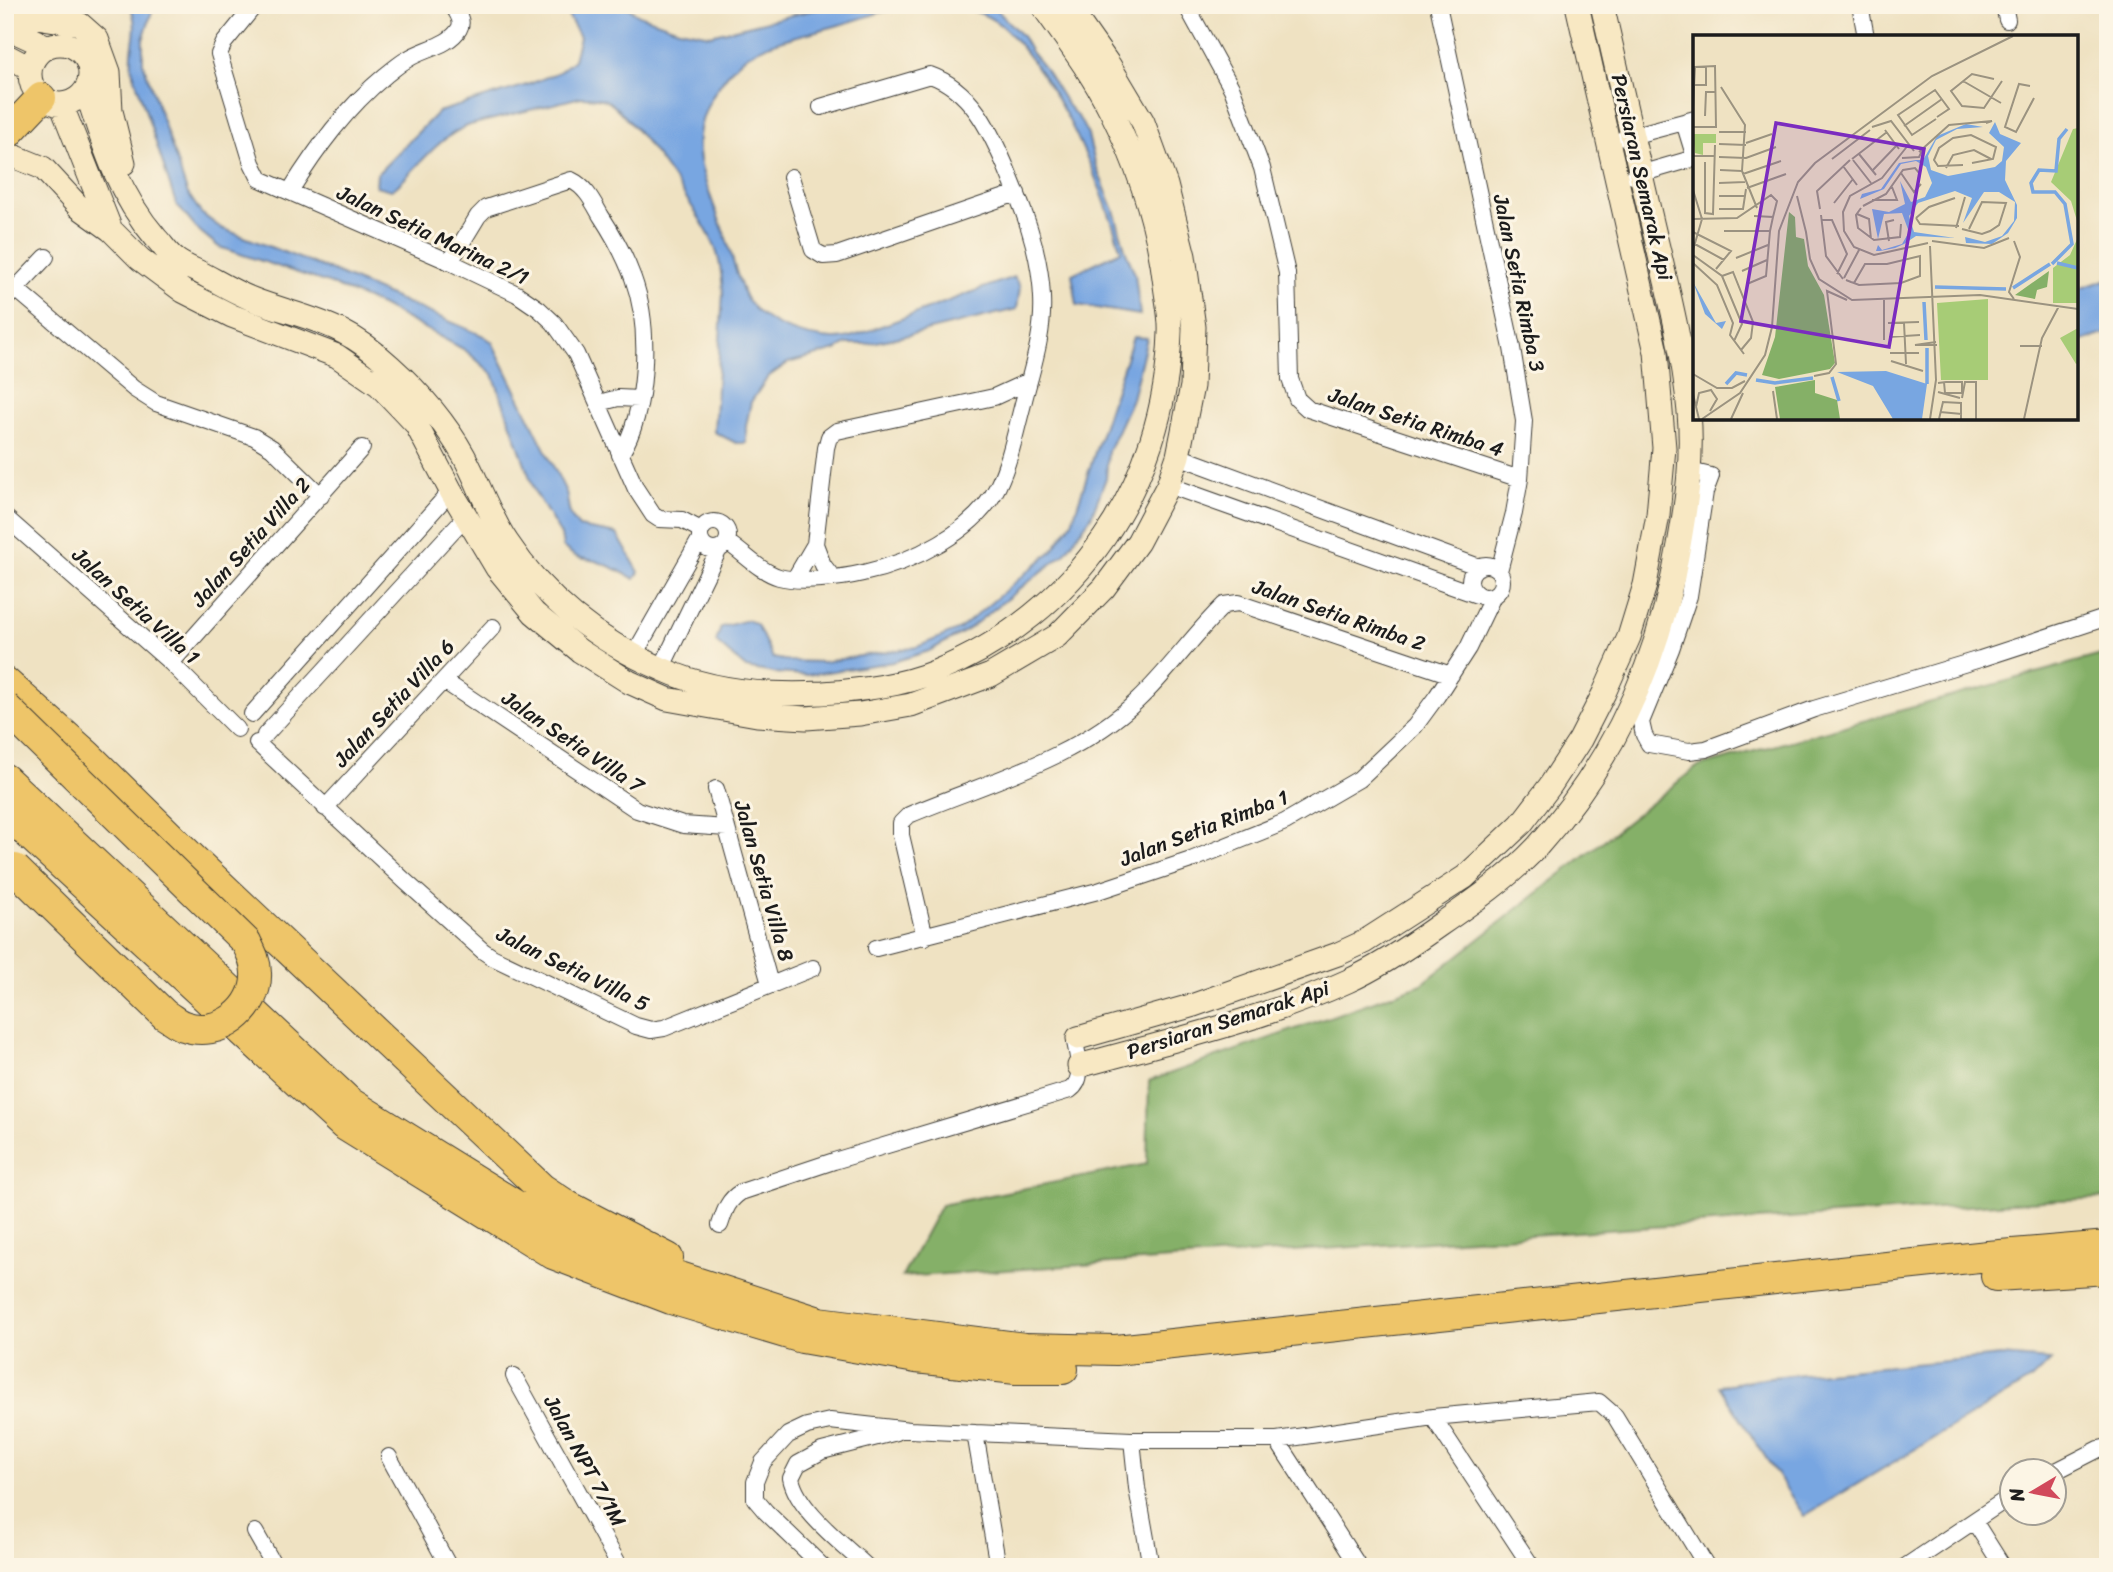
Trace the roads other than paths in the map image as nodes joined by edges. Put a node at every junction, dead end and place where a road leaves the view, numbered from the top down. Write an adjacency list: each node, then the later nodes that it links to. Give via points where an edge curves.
1 (256, 5): 29 (street, Jalan Setia Marina 2/1, via 224,43 221,65 260,179)
2 (452, 5): 29 (street, via 461,24 458,32 408,58 350,108)
3 (1042, 5): 65 (street, via 1110,109 1140,178 1162,261 1170,329 1166,383 1155,436 1140,475 1101,545 1057,596 997,642 903,682 854,691 748,692)
4 (1067, 5): 43 (street, via 1143,122 1166,185 1184,256 1193,339 1192,386)
5 (1186, 5): 46 (street, Jalan Setia Rimba 4, via 1232,89 1262,167 1287,273 1290,379 1297,399 1308,409)
6 (1438, 5): 46 (street, Jalan Setia Rimba 3, via 1513,348 1524,421)
7 (1577, 5): 22 (street, Persiaran Semarak Api)
8 (1602, 5): 21 (street, Persiaran Semarak Api)
9 (1860, 5): 12 (street)
10 (5, 7): 31 (street, via 24,15 80,24 97,39 109,72 111,111)
11 (5, 27): 13 (street)
12 (1866, 35)
13 (46, 46): 15 (street, via 39,51); 16 (street, via 69,44 79,49 90,68)
14 (5, 55): 15 (street)
15 (41, 88): 16 (street, via 71,103); 18 (highway); 20 (highway); 32 (street)
16 (86, 90): 31 (street, via 107,158)
17 (821, 107): 30 (street, via 930,75 943,79 979,114)
18 (5, 116)
19 (1689, 120): 21 (street); 23 (street)
20 (5, 136)
21 (1632, 136): 22 (street); 26 (street, Persiaran Semarak Api)
22 (1609, 143): 28 (street, Persiaran Semarak Api)
23 (1693, 145)
24 (5, 159): 32 (street, via 16,158 43,168 79,207)
25 (1693, 159): 26 (street)
26 (1641, 174): 28 (street); 45 (street, Persiaran Semarak Api, via 1684,375)
27 (791, 177): 30 (street, via 813,250 823,256)
28 (1618, 180): 82 (street, Persiaran Semarak Api, via 1656,352 1664,448 1645,585 1629,637 1580,740 1521,824 1465,877 1364,942 1217,998)
29 (290, 191): 34 (street, Jalan Setia Marina 2/1)
30 (1017, 193): 36 (street, via 1028,217 1042,295 1042,322)
31 (137, 215): 63 (street, via 174,259 247,298 346,333 389,365 430,406 464,456 507,542 530,572 590,631)
32 (111, 230): 48 (street, via 183,291 232,316 337,356 379,385 416,424)
33 (46, 257): 35 (street)
34 (450, 262): 38 (street, via 486,208 571,180 578,183 615,237 634,280 643,334); 39 (street, Jalan Setia Marina 2/1, via 517,294 554,323 576,354)
35 (11, 295): 49 (street, via 156,403 254,437 272,448)
36 (1029, 381): 37 (street); 40 (street)
37 (994, 397): 40 (street); 54 (street, via 837,431 829,437)
38 (639, 398): 39 (street); 42 (street, via 630,440)
39 (599, 403): 42 (street, Jalan Setia Marina 2/1)
40 (1018, 421): 59 (street, via 996,489 963,527 886,568)
41 (362, 448): 49 (street, Jalan Setia Villa 2)
42 (620, 455): 53 (street, Jalan Setia Marina 2/1, via 653,515 682,520)
43 (1178, 456): 44 (street); 47 (street)
44 (1207, 467): 50 (street); 56 (street)
45 (1690, 471): 61 (street, via 1711,476 1689,596 1641,722 1649,744 1706,749 1814,709); 83 (street, Persiaran Semarak Api, via 1671,592 1641,685 1589,779 1536,847 1485,894 1349,981 1283,1007)
46 (1520, 479): 57 (street, Jalan Setia Rimba 3)
47 (1168, 485): 50 (street); 51 (street, via 1138,541 1104,588 1057,636 991,676 911,705 806,719 667,699 629,682 580,651 534,613 497,568)
48 (451, 491): 51 (street); 70 (street)
49 (321, 496): 64 (street, Jalan Setia Villa 2)
50 (1197, 496): 60 (street)
51 (466, 516): 72 (street)
52 (5, 517): 64 (street, Jalan Setia Villa 1)
53 (700, 534): 55 (street, via 711,550); 55 (street, via 710,522 723,524 728,536); 63 (street)
54 (814, 544): 58 (street); 59 (street)
55 (723, 545): 58 (street, via 768,573); 65 (street)
56 (1479, 566): 57 (street, via 1490,565); 60 (street, via 1471,577 1472,590)
57 (1499, 571): 60 (street, via 1502,585)
58 (795, 578): 59 (street)
59 (834, 578)
60 (1485, 595): 66 (street, Jalan Setia Rimba 1, via 1468,648)
61 (2108, 617)
62 (493, 627): 67 (street, Jalan Setia Villa 6)
63 (634, 655): 65 (street)
64 (171, 663): 71 (street, Jalan Setia Villa 1)
65 (661, 669)
66 (1451, 675): 78 (street, Jalan Setia Rimba 1, via 1415,726 1359,779 1285,822 1098,891); 78 (street, Jalan Setia Rimba 2, via 1238,603 1224,604 1137,701 1094,734 1030,769 909,815 901,823)
67 (444, 681): 75 (street, Jalan Setia Villa 6); 76 (street, Jalan Setia Villa 7, via 637,810 683,825)
68 (5, 682): 87 (highway, via 541,1188 668,1258)
69 (5, 707): 77 (highway, bridge, via 246,942 257,974 248,1004 224,1025 198,1029 165,1015)
70 (252, 714): 71 (street, via 243,717); 72 (street, via 264,721)
71 (237, 729): 72 (street, via 246,743)
72 (261, 739): 75 (street, Jalan Setia Villa 5)
73 (5, 779): 87 (highway, via 349,1102 578,1244)
74 (716, 789): 76 (street, Jalan Setia Villa 8)
75 (326, 808): 81 (street, Jalan Setia Villa 5, via 492,957 636,1026 664,1028)
76 (727, 828): 81 (street, Jalan Setia Villa 8)
77 (8, 844): 86 (highway, via 190,983 344,1125 553,1254 671,1299 802,1338 1016,1369 1120,1370 1962,1278)
78 (925, 937): 79 (street, Jalan Setia Rimba 1)
79 (876, 948)
80 (813, 968): 81 (street, Jalan Setia Villa 5)
81 (770, 984)
82 (1078, 1038): 83 (street)
83 (1079, 1066): 84 (street, via 1075,1087 1056,1096 741,1192 726,1206)
84 (720, 1225)
85 (2108, 1247): 87 (highway, via 1116,1350 1024,1348)
86 (2108, 1269)
87 (819, 1322)
88 (514, 1376): 102 (street, Jalan NPT 7/1M)
89 (1433, 1417): 93 (street); 108 (street); 109 (street, via 1599,1402 1615,1416)
90 (910, 1430): 91 (street); 103 (street, via 830,1420 788,1435 764,1462 755,1482 755,1499); 104 (street, via 822,1451 798,1464 791,1478 793,1490 816,1518)
91 (975, 1433): 92 (street); 105 (street)
92 (1132, 1440): 93 (street); 106 (street)
93 (1277, 1440): 107 (street)
94 (2108, 1447): 96 (street)
95 (389, 1457): 101 (street)
96 (2068, 1464)
97 (1997, 1505): 98 (street)
98 (1974, 1521): 110 (street); 111 (street)
99 (255, 1532): 100 (street)
100 (275, 1567)
101 (449, 1567)
102 (620, 1567)
103 (823, 1567)
104 (867, 1567)
105 (998, 1567)
106 (1151, 1567)
107 (1359, 1567)
108 (1532, 1567)
109 (1707, 1567)
110 (1905, 1567)
111 (2003, 1567)

